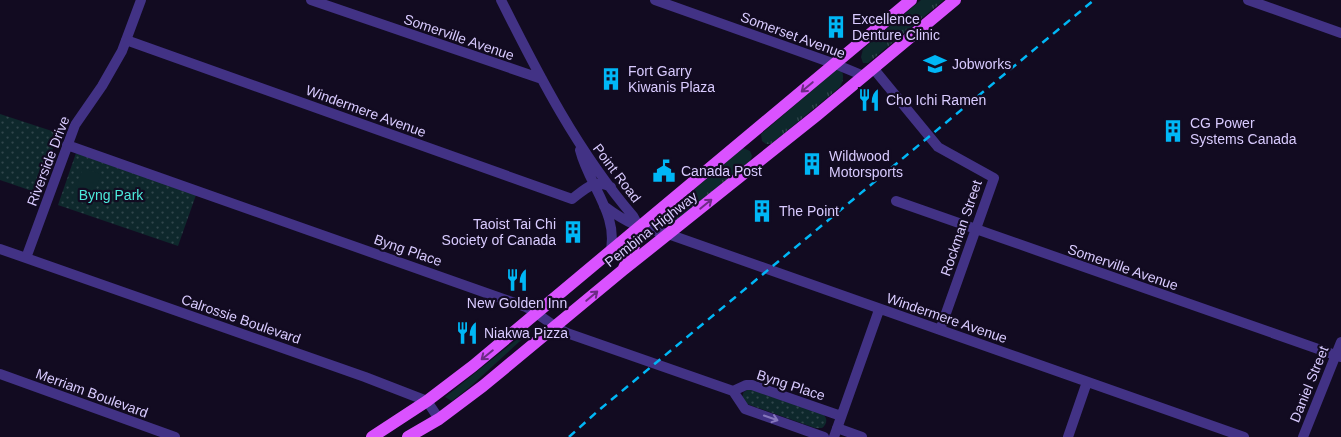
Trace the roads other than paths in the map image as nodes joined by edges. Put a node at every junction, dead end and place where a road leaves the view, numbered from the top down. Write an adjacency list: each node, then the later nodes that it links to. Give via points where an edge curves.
1 (141, 0): 9 (street, Riverside Drive)
2 (311, 0): 12 (street, Somerville Avenue)
3 (501, 0): 12 (street, Point Road)
4 (656, 0): 10 (street, Somerset Avenue)
5 (912, 0): 10 (main road, Pembina Highway)
6 (955, 0): 11 (main road, Pembina Highway)
7 (1248, 0): 8 (street)
8 (1341, 33)
9 (126, 40): 14 (street, Riverside Drive, via 102,86 75,125); 15 (street, Windermere Avenue, via 572,199)
10 (835, 64): 11 (street, Somerset Avenue); 19 (main road, Pembina Highway, one-way to 19)
11 (868, 72): 20 (street, Rockman Street, via 938,147 994,178); 21 (main road, Pembina Highway, one-way to 11)
12 (542, 80): 13 (street, Point Road)
13 (579, 144): 15 (street, Point Road); 16 (street, Point Road)
14 (67, 145): 24 (street, Riverside Drive); 27 (street, Byng Place)
15 (594, 184): 16 (street); 18 (street, Point Road)
16 (611, 187): 19 (street, Point Road)
17 (896, 201): 20 (street, Somerville Avenue)
18 (604, 206): 19 (street, Point Road); 23 (street, via 612,227)
19 (639, 228): 21 (street, Windermere Avenue); 23 (main road, Pembina Highway); 25 (main road)
20 (976, 230): 29 (street, Rockman Street); 31 (street, Somerville Avenue)
21 (668, 234): 25 (main road, Pembina Highway); 26 (street, Windermere Avenue)
22 (0, 249): 24 (street)
23 (610, 254): 27 (main road, Pembina Highway)
24 (26, 258): 35 (street, Calrossie Boulevard)
25 (623, 270): 28 (main road, Pembina Highway, one-way to 25)
26 (879, 310): 29 (street, Windermere Avenue); 36 (street)
27 (538, 313): 28 (street, Byng Place); 35 (main road, Pembina Highway, one-way to 35)
28 (554, 327): 34 (street, Byng Place); 37 (main road, Pembina Highway)
29 (940, 330): 33 (street, Windermere Avenue)
30 (1341, 342): 31 (street, Daniel Street)
31 (1338, 356): 46 (street, Daniel Street)
32 (0, 374): 39 (street, Merriam Boulevard)
33 (1087, 382): 44 (street); 45 (street, Windermere Avenue)
34 (733, 391): 36 (street, Byng Place, via 752,385); 42 (street, one-way to 42, via 745,409)
35 (427, 401): 37 (street); 40 (main road, Pembina Highway)
36 (841, 416): 38 (street)
37 (439, 419): 41 (main road, Pembina Highway)
38 (836, 432): 43 (street)
39 (175, 437)
40 (372, 437)
41 (408, 437)
42 (824, 437)
43 (862, 437)
44 (1068, 437)
45 (1244, 437)
46 (1303, 437)

